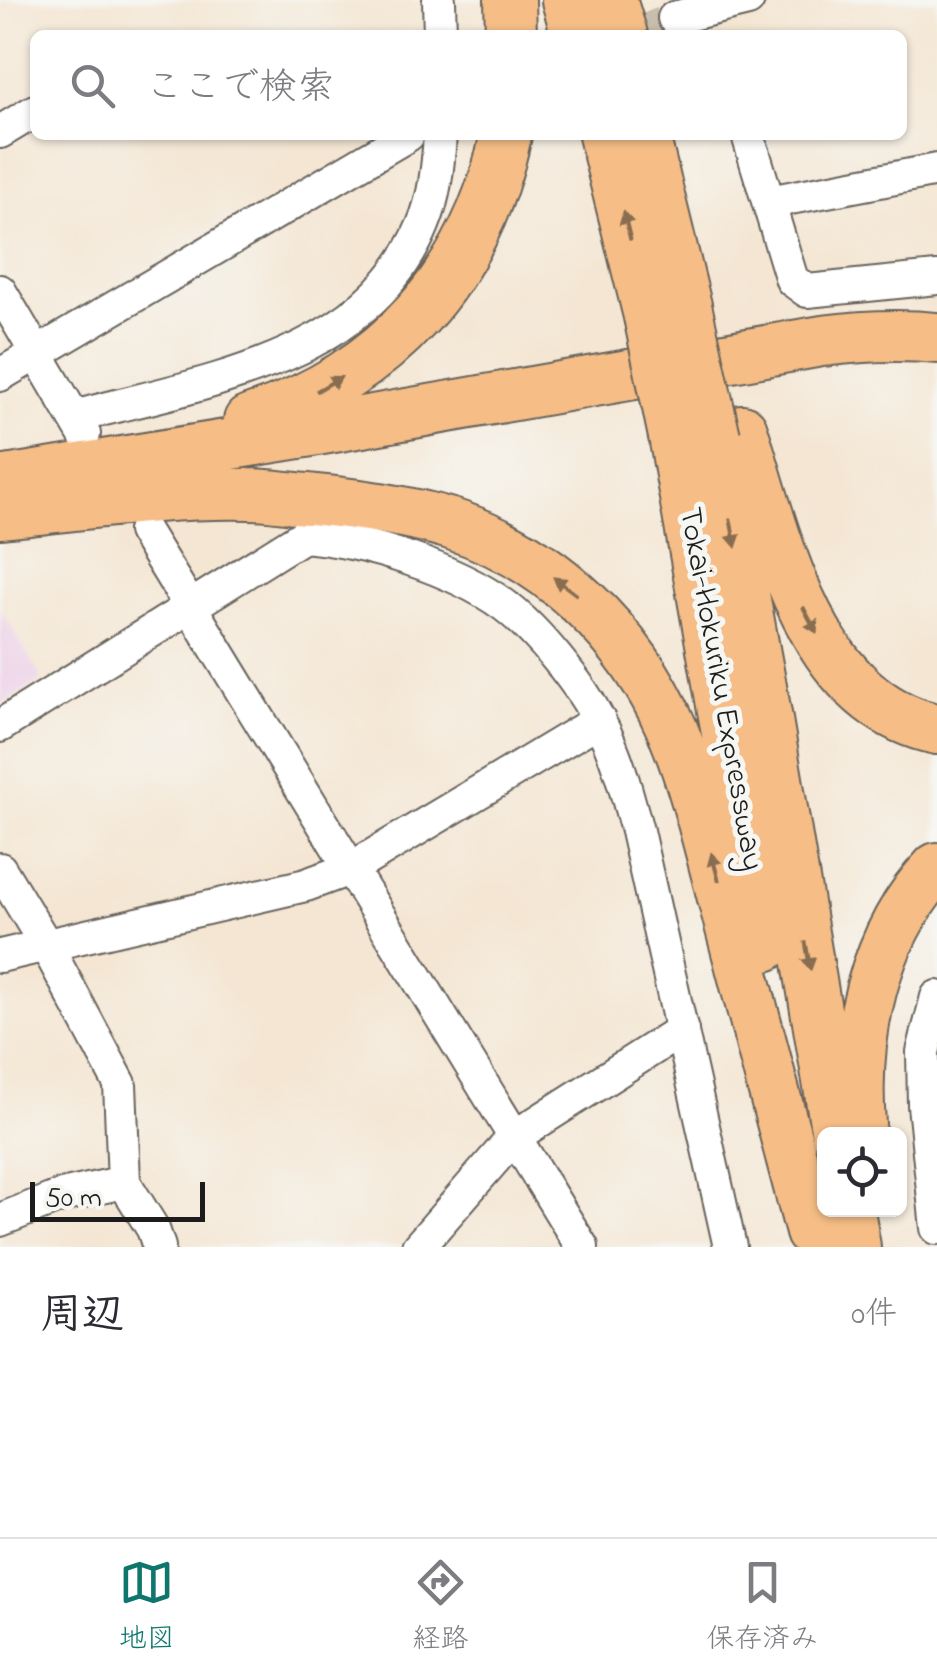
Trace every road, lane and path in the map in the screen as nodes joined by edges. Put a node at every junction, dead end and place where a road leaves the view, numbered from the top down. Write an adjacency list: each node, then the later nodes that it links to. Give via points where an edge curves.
1 (438, 0): 7 (street)
2 (510, 0): 8 (highway)
3 (567, 0): 9 (highway)
4 (611, 0): 10 (highway)
5 (748, 0): 6 (street)
6 (697, 16)
7 (440, 30)
8 (511, 30)
9 (575, 30)
10 (619, 30)
11 (30, 114): 12 (street)
12 (0, 132)
13 (399, 140): 26 (street)
14 (440, 140): 26 (street, via 424,224 402,267 367,305 324,336 280,358 80,427)
15 (505, 140): 30 (highway, one-way to 15, via 268,415 351,372 422,313 453,270 498,174)
16 (606, 140): 24 (highway, Tokai-Hokuriku Expressway, one-way to 16)
17 (645, 140): 24 (highway, Tokai-Hokuriku Expressway)
18 (654, 140): 24 (highway)
19 (750, 140): 21 (street)
20 (937, 170): 21 (street)
21 (770, 202): 22 (street, via 792,280 807,291)
22 (937, 278)
23 (0, 291): 26 (street)
24 (680, 308): 29 (highway); 29 (highway, Tokai-Hokuriku Expressway, bridge)
25 (937, 338): 30 (highway, via 822,341 324,428)
26 (36, 353): 28 (street)
27 (937, 365): 30 (highway, via 829,367)
28 (0, 375)
29 (711, 436): 35 (highway, one-way to 35, via 840,668 898,715); 43 (highway, Tokai-Hokuriku Expressway, one-way to 43); 50 (highway, Tokai-Hokuriku Expressway, via 755,884)
30 (2, 497): 50 (highway, one-way to 30, via 671,728 646,679 581,599 496,542 403,512 251,494)
31 (144, 530): 32 (street)
32 (189, 606): 33 (street, via 303,536 376,550 474,586 506,606 566,670); 34 (street); 36 (street)
33 (599, 720): 36 (street); 42 (street, via 620,766)
34 (0, 726)
35 (937, 728)
36 (352, 868): 39 (street); 45 (street)
37 (937, 868): 44 (highway, via 909,903 866,1003)
38 (0, 870): 39 (street)
39 (46, 945): 40 (street); 46 (street, via 120,1084)
40 (0, 956)
41 (937, 997): 49 (street, via 924,1052)
42 (682, 1030): 45 (street); 54 (street)
43 (836, 1127)
44 (860, 1127)
45 (514, 1137): 52 (street); 53 (street)
46 (124, 1182): 48 (street, via 61,1196); 51 (street)
47 (867, 1217): 55 (highway)
48 (0, 1220)
49 (937, 1228)
50 (832, 1234)
51 (159, 1247)
52 (418, 1247)
53 (582, 1247)
54 (730, 1247)
55 (869, 1247)

